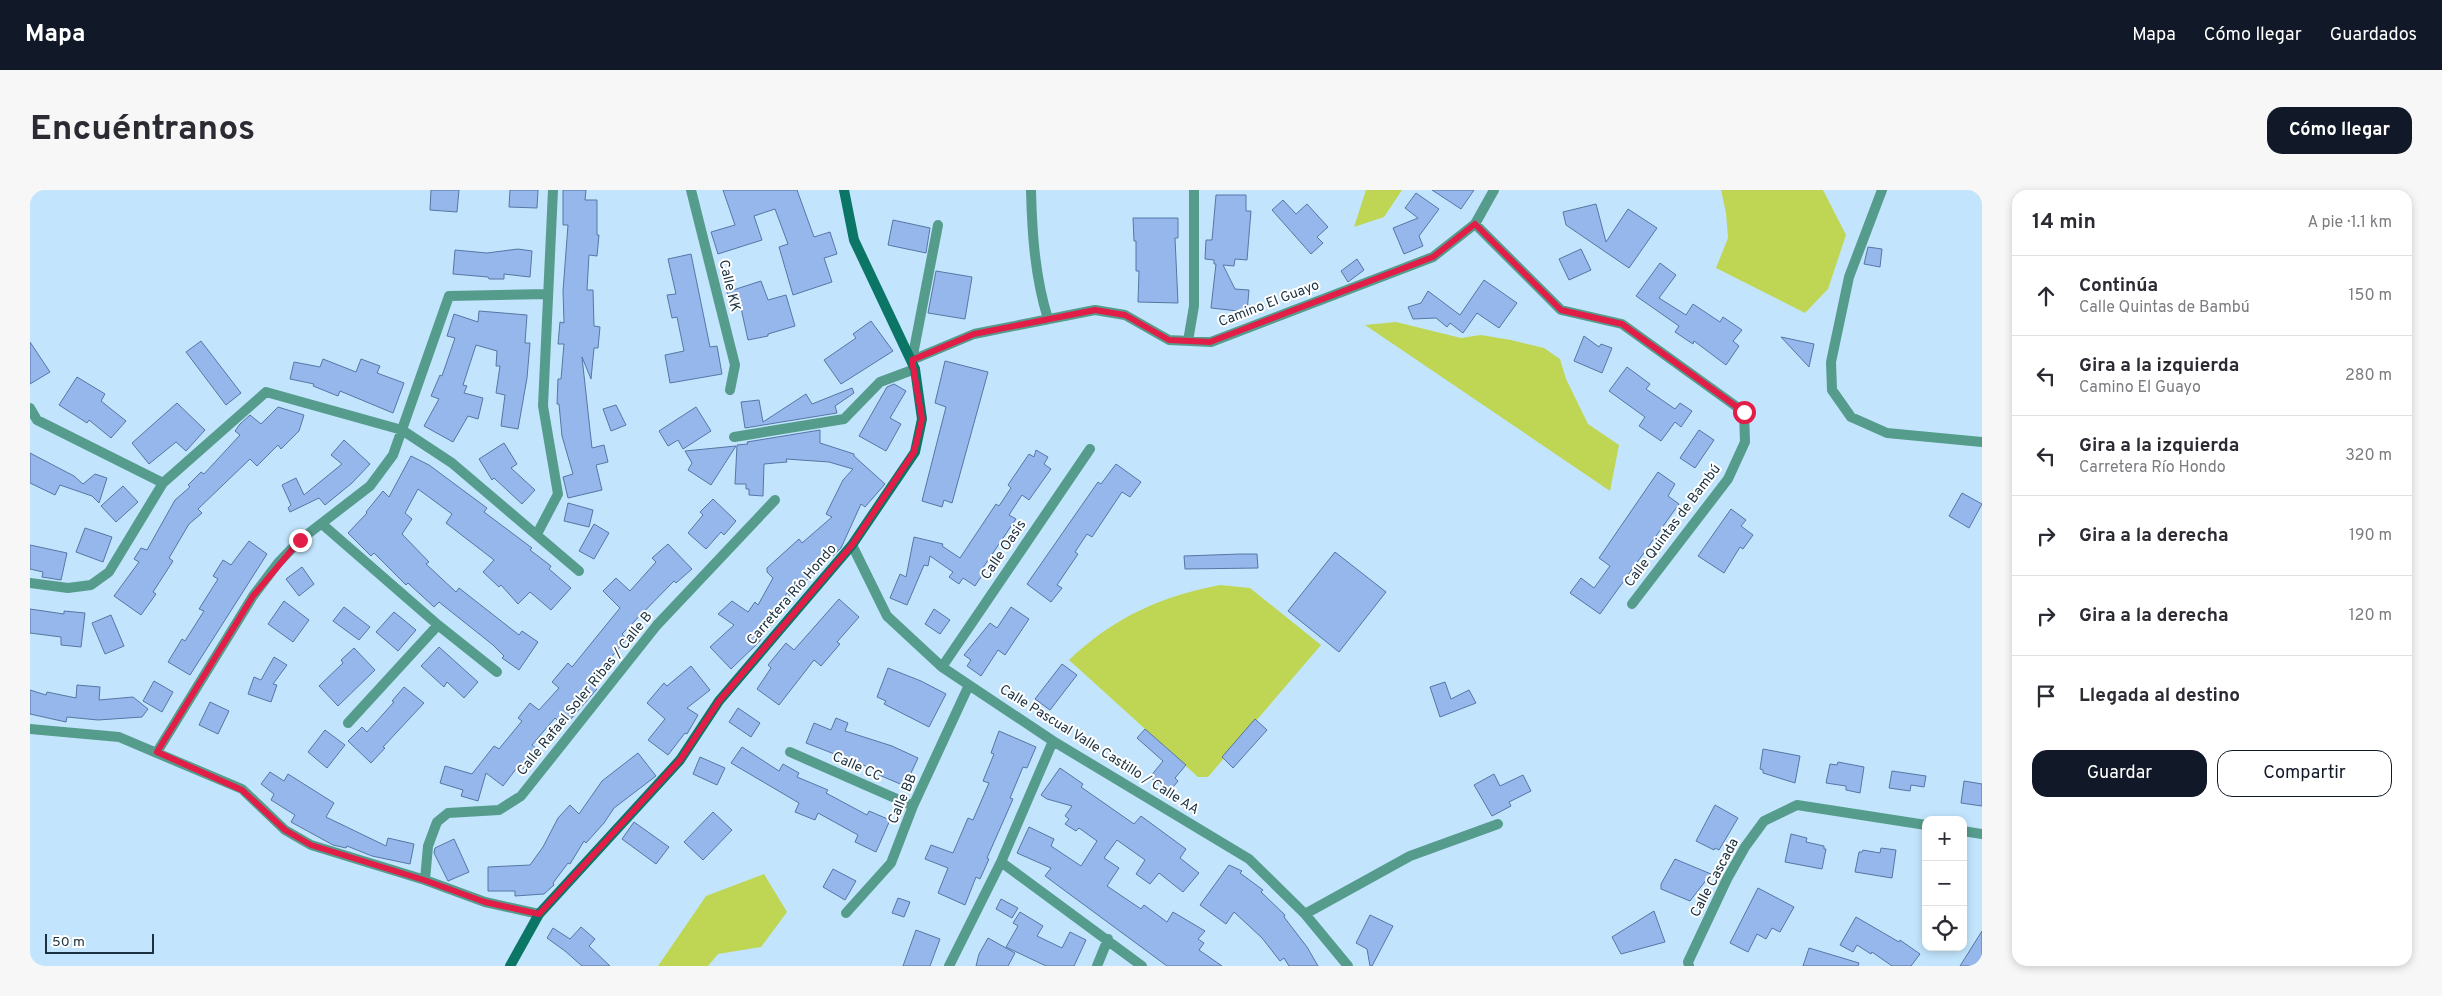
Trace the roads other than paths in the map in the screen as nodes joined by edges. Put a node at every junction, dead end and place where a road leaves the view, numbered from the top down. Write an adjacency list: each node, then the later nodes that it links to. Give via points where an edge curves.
1 (553, 190): 10 (street)
2 (691, 190): 14 (street, Calle KK, via 735,365)
3 (844, 190): 13 (street, Carretera Río Hondo, via 854,240)
4 (1031, 190): 11 (street, via 1038,287)
5 (1194, 190): 12 (street, via 1194,306)
6 (1494, 190): 8 (street, Camino El Guayo)
7 (1882, 190): 18 (street, via 1849,276 1831,362 1832,390 1851,417 1887,432)
8 (1475, 224): 12 (street, Camino El Guayo, via 1433,257 1210,342); 27 (street, Calle Quintas de Bambú, via 1561,310 1622,324 1744,412 1744,442 1728,479)
9 (938, 225): 13 (street)
10 (548, 294): 16 (street, via 449,296); 23 (street, via 543,406 558,494)
11 (1048, 320): 12 (street, Camino El Guayo, via 1095,310 1125,315 1169,340); 13 (street, Camino El Guayo, via 974,334)
12 (1188, 341)
13 (913, 364): 17 (street, Camino El Guayo, via 880,382 844,419); 24 (street, Carretera Río Hondo, via 922,419 914,452)
14 (730, 390)
15 (30, 408): 20 (street, via 37,420)
16 (402, 430): 20 (street, via 266,392); 22 (street, via 393,455 370,486); 23 (street, via 452,463)
17 (734, 438)
18 (1982, 442)
19 (1090, 449): 29 (street, Calle Oasis)
20 (163, 483): 26 (street, via 108,572 91,585 68,588)
21 (776, 500): 43 (street, Calle Rafael Soler Ribas / Calle B, via 657,625 522,796 499,810 448,813 437,822 428,846)
22 (322, 524): 28 (street); 35 (street, via 300,540 253,596)
23 (537, 534): 25 (street)
24 (852, 545): 29 (street, Calle Pascual Valle Castillo / Calle AA, via 887,616); 45 (street, Carretera Río Hondo, via 719,701 680,760)
25 (579, 571)
26 (30, 583)
27 (1632, 604)
28 (438, 624): 30 (street); 32 (street)
29 (942, 667): 31 (street, Calle Pascual Valle Castillo / Calle AA)
30 (497, 672)
31 (969, 685): 34 (street, Calle Pascual Valle Castillo / Calle AA); 37 (street, Calle BB)
32 (348, 723)
33 (30, 729): 35 (street, via 119,737)
34 (1053, 741): 42 (street); 46 (street, Calle Pascual Valle Castillo / Calle AA, via 1249,859)
35 (157, 752): 43 (street, via 242,790 285,830 311,845)
36 (790, 752): 37 (street, Calle CC)
37 (913, 806): 44 (street, Calle BB, via 891,863)
38 (1498, 824): 46 (street, via 1410,856)
39 (1922, 824): 53 (street, Calle Cascada, via 1797,805 1764,821 1727,879 1688,962)
40 (1967, 832): 41 (street)
41 (1982, 834)
42 (1001, 862): 47 (street); 49 (street)
43 (424, 880): 45 (street, via 485,902)
44 (846, 912)
45 (539, 914): 48 (street, Carretera Río Hondo)
46 (1304, 914): 52 (street, Calle Pascual Valle Castillo / Calle AA)
47 (1108, 939): 50 (street); 51 (street)
48 (510, 966)
49 (949, 966)
50 (1097, 966)
51 (1142, 966)
52 (1348, 966)
53 (1689, 966)

